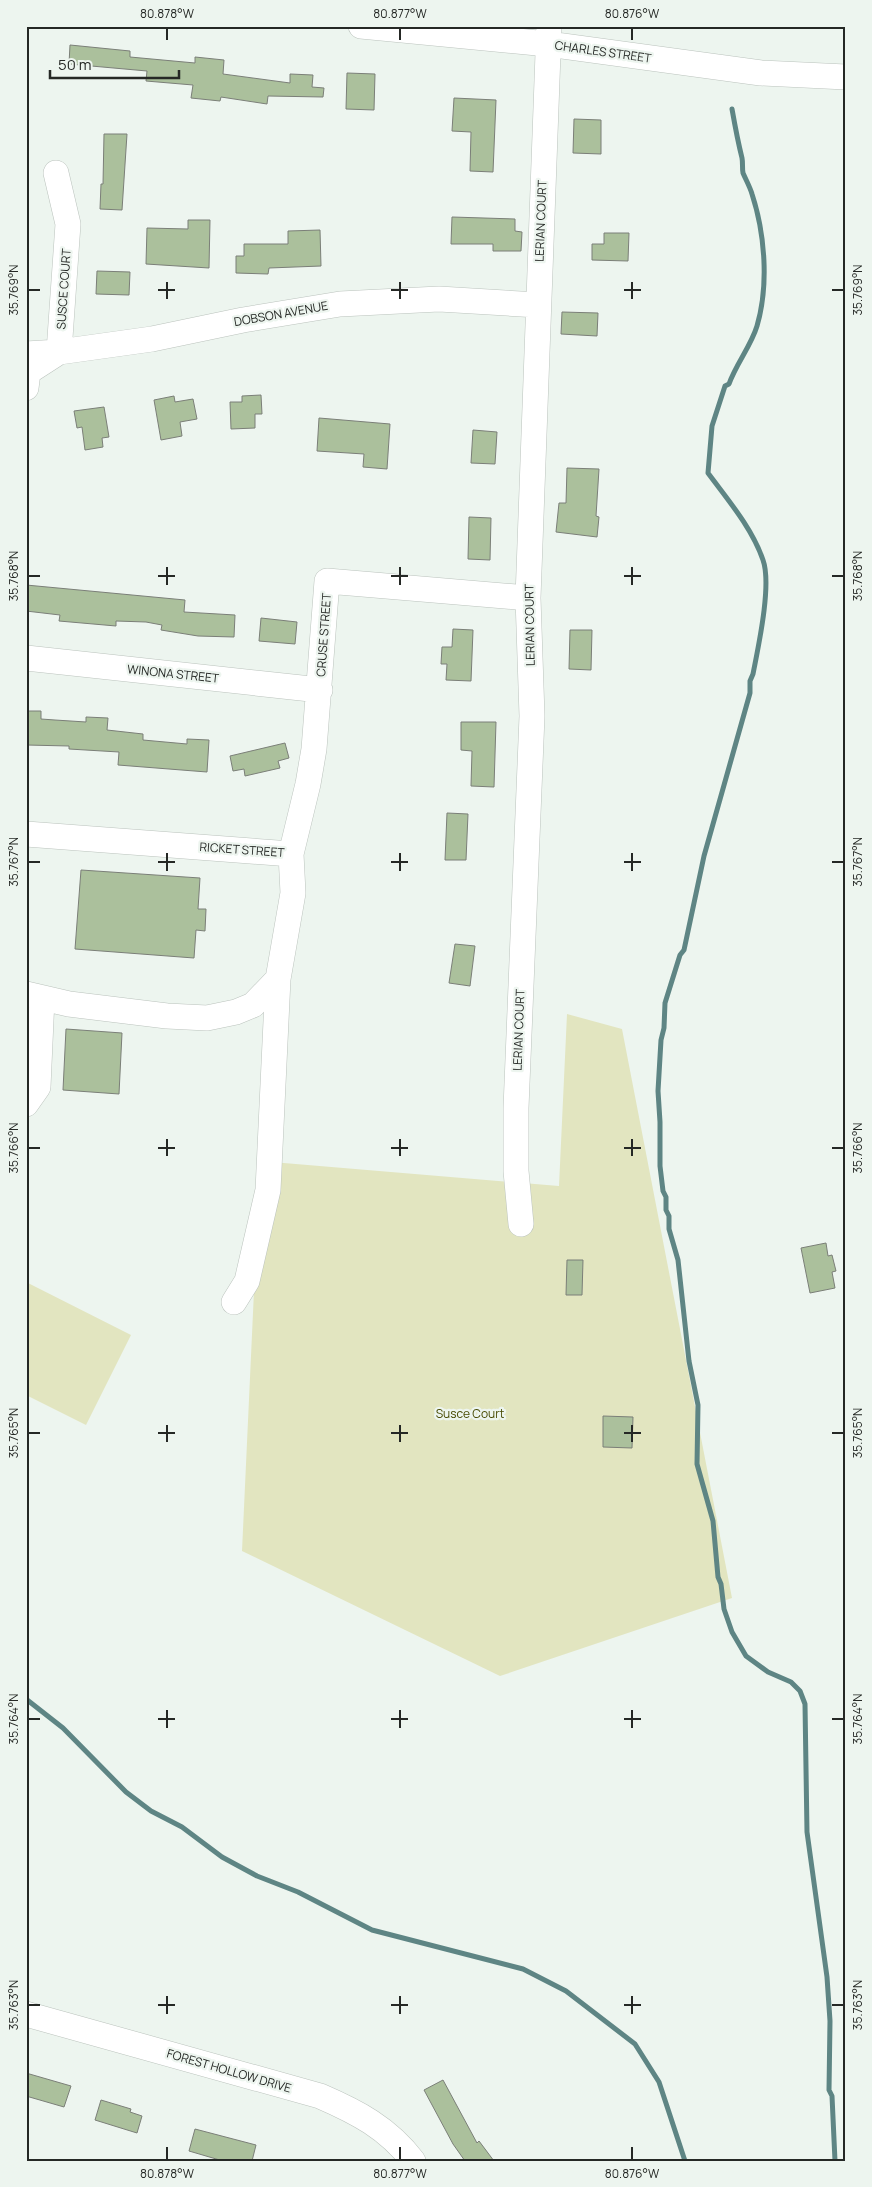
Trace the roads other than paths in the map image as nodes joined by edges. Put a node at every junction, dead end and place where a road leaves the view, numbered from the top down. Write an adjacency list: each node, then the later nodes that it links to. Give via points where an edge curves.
1 (361, 26): 2 (street, CHARLES STREET)
2 (548, 35): 3 (street, CHARLES STREET, via 761,73); 5 (street, LERIAN COURT)
3 (846, 77)
4 (56, 174): 6 (street, SUSCE COURT, via 68,224)
5 (538, 305): 6 (street, DOBSON AVENUE, via 439,299 340,304 152,339); 8 (street, LERIAN COURT)
6 (60, 352): 7 (street)
7 (27, 372)
8 (528, 598): 10 (street, CRUSE STREET, via 327,581); 16 (street, LERIAN COURT, via 532,716 516,1108 516,1170)
9 (26, 658): 10 (street, WINONA STREET)
10 (320, 690): 12 (street, RICKET STREET, via 308,784)
11 (26, 834): 12 (street, RICKET STREET)
12 (291, 854): 13 (street, via 293,893)
13 (278, 978): 14 (street, via 254,1004 236,1012 207,1018 70,1004); 17 (street, via 268,1190 247,1281)
14 (34, 996): 15 (street, via 38,1087)
15 (26, 1104)
16 (521, 1224)
17 (234, 1302)
18 (26, 2014): 19 (street, FOREST HOLLOW DRIVE, via 320,2096 354,2110 385,2131)
19 (413, 2161)

